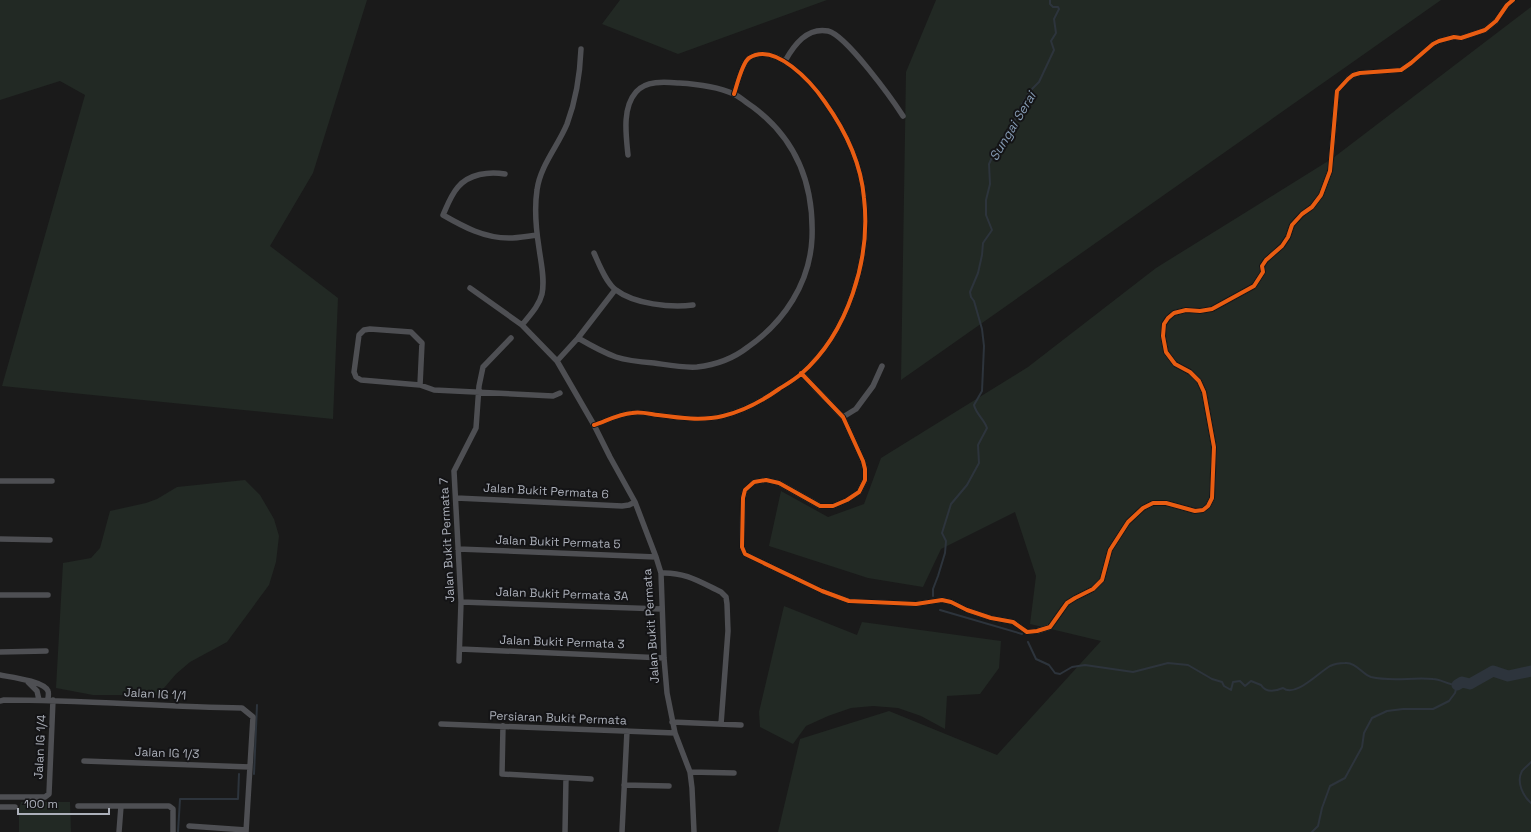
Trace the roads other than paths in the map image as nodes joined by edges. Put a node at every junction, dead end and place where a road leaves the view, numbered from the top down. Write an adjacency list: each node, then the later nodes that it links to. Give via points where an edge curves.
1 (1512, 0): 22 (street, via 1496,21 1485,30 1461,38 1439,41 1401,70 1353,74 1337,91 1330,171 1321,195 1292,225 1282,246 1266,260 1262,266 1263,272 1254,286 1212,310 1182,311 1168,318 1164,324 1163,336 1166,352 1175,364 1190,372 1199,381 1204,392 1214,448 1212,498 1204,510 1195,512 1166,503 1153,503 1143,508 1128,522 1110,550 1102,580 1094,589 1067,604 1050,627 1027,632 1013,622 991,618 942,600 916,604 849,601 822,591 745,554 742,547 742,498 745,490 754,482 766,480 779,483 820,506 833,506 859,492 865,480 865,468)
2 (581, 49): 8 (street, via 580,70 572,108 543,169 537,188)
3 (785, 60): 4 (street, via 765,54 750,58 745,63); 5 (street, via 802,38 811,33 829,31 855,53); 18 (street, via 824,100 849,143 861,179 865,213 866,235 852,299 830,340)
4 (734, 94): 6 (street, via 688,84 648,84 636,91 627,111); 15 (street, via 764,115 786,140 800,166 808,191 813,214 811,249 799,288 783,315 764,336 736,355 696,367 628,360 603,352)
5 (903, 116)
6 (628, 155)
7 (505, 174): 8 (street, via 488,172 470,178 459,186 443,215 468,229 490,236 509,238)
8 (537, 235): 13 (street, via 543,281 542,295)
9 (594, 253): 11 (street)
10 (470, 288): 13 (street, Jalan Bukit Permata)
11 (615, 290): 12 (street, via 655,305); 15 (street)
12 (693, 305)
13 (522, 325): 16 (street, Jalan Bukit Permata)
14 (511, 338): 20 (street, Jalan Bukit Permata 7, via 483,366)
15 (578, 338): 16 (street)
16 (557, 361): 23 (street, Jalan Bukit Permata)
17 (882, 366): 22 (street, via 873,386 856,409)
18 (801, 374): 22 (street); 23 (street, via 762,401 723,416 692,419 632,412)
19 (420, 385): 19 (street, via 422,343 411,332 370,329 359,335 354,372 356,377 361,380); 20 (street, via 434,390)
20 (479, 393): 21 (street, via 553,396); 26 (street, Jalan Bukit Permata 7, via 476,428 454,471)
21 (560, 393)
22 (843, 417)
23 (594, 425): 27 (street, Jalan Bukit Permata)
24 (0, 481): 25 (street)
25 (52, 481)
26 (456, 498): 27 (street, Jalan Bukit Permata 6, via 622,506); 30 (street, Jalan Bukit Permata 7)
27 (635, 502): 31 (street, Jalan Bukit Permata)
28 (0, 539): 29 (street)
29 (50, 540)
30 (458, 549): 31 (street, Jalan Bukit Permata 5); 35 (street, Jalan Bukit Permata 7)
31 (656, 558): 32 (street, Jalan Bukit Permata)
32 (661, 573): 36 (street, Jalan Bukit Permata); 49 (street, via 684,575 726,596 728,631)
33 (0, 595): 34 (street)
34 (48, 595)
35 (461, 602): 36 (street, Jalan Bukit Permata 3A); 37 (street, Jalan Bukit Permata 7)
36 (662, 609): 40 (street, Jalan Bukit Permata)
37 (460, 649): 40 (street, Jalan Bukit Permata 3); 41 (street, Jalan Bukit Permata 7)
38 (46, 651): 39 (street)
39 (0, 652)
40 (664, 658): 47 (street, Jalan Bukit Permata)
41 (459, 661)
42 (0, 675): 43 (street)
43 (26, 681): 45 (street, via 37,691); 46 (street, via 44,686)
44 (2, 700): 45 (street, Jalan IG 1/1)
45 (39, 700): 46 (street, Jalan IG 1/1)
46 (51, 700): 55 (street, Jalan IG 1/1, via 242,708 253,717); 62 (street, Jalan IG 1/4, via 49,794 45,797)
47 (672, 722): 49 (street); 53 (street, Jalan Bukit Permata)
48 (441, 724): 51 (street, Persiaran Bukit Permata)
49 (721, 724): 50 (street)
50 (741, 725)
51 (503, 726): 52 (street, Persiaran Bukit Permata); 58 (street, via 502,774)
52 (627, 731): 53 (street, Persiaran Bukit Permata); 60 (street)
53 (675, 733): 56 (street, Jalan Bukit Permata)
54 (84, 760): 55 (street, Jalan IG 1/3)
55 (250, 767): 68 (street)
56 (690, 772): 57 (street); 73 (street, Jalan Bukit Permata)
57 (734, 773)
58 (566, 778): 59 (street); 71 (street)
59 (591, 779)
60 (624, 785): 61 (street); 72 (street)
61 (669, 786)
62 (0, 797)
63 (78, 806): 64 (street)
64 (121, 806): 69 (street); 70 (street, via 169,806 173,809)
65 (0, 807): 66 (street)
66 (15, 807)
67 (189, 826): 68 (street)
68 (246, 831)
69 (119, 832)
70 (173, 832)
71 (565, 832)
72 (622, 832)
73 (694, 832)

